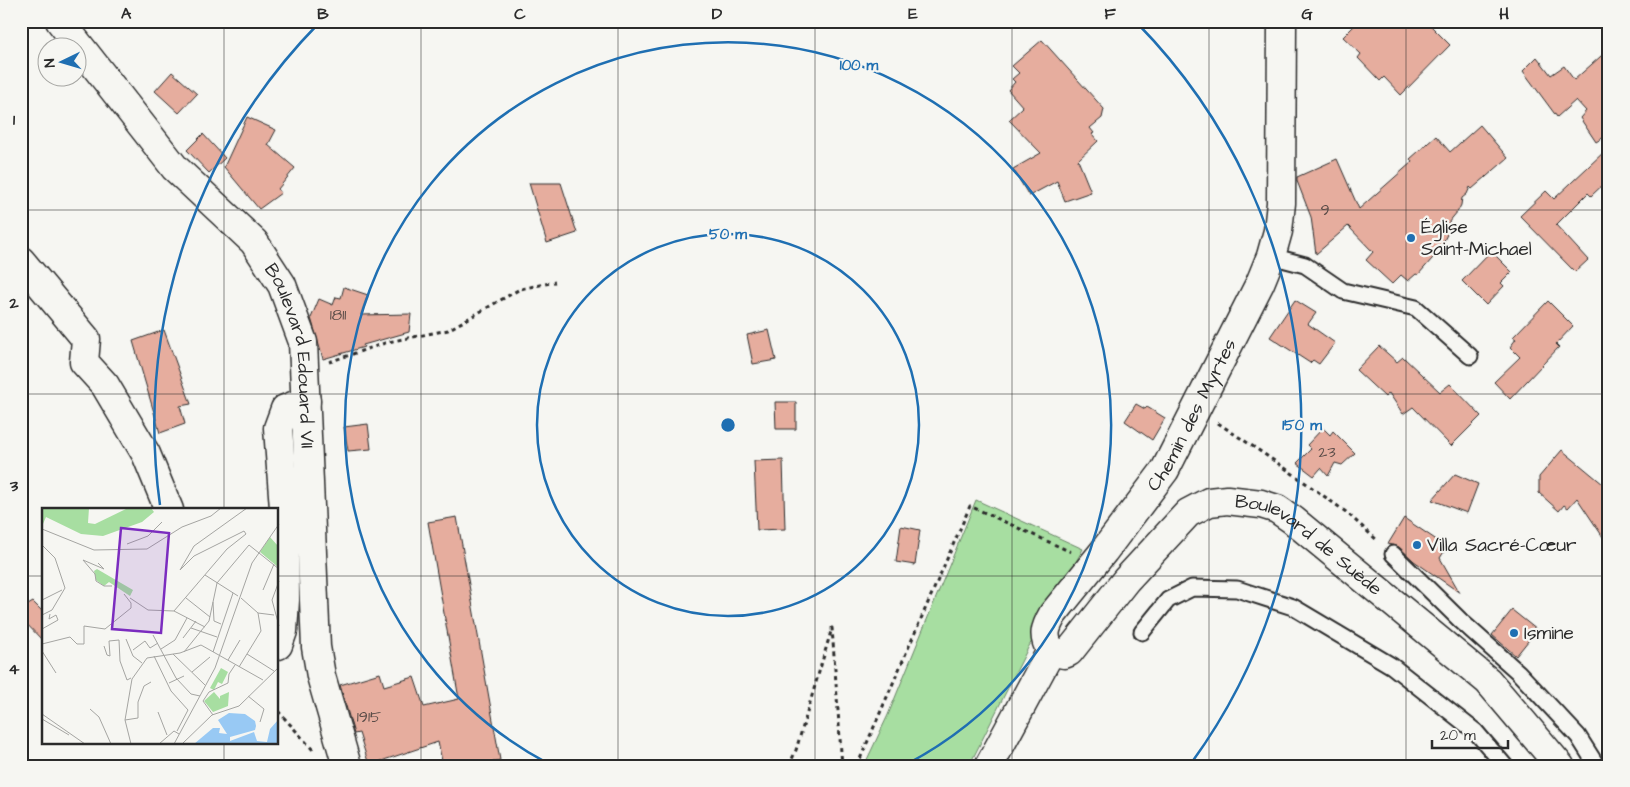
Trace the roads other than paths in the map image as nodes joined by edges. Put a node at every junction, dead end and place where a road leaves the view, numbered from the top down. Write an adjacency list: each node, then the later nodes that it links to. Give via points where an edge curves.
1 (60, 21): 6 (street, Boulevard Edouard VII, via 176,168 254,242 282,285 303,342)
2 (1282, 21): 3 (street, Chemin des Myrtes, via 1282,203)
3 (1271, 256): 5 (lane, via 1305,265 1343,290 1416,308); 11 (street, Chemin des Myrtes, via 1165,470 1047,624 1046,643)
4 (21, 261): 7 (street, via 86,339 84,362 105,385 146,454)
5 (1470, 356)
6 (306, 401): 10 (street, via 285,409 278,428 284,508 285,600 283,632); 12 (street, Boulevard Edouard VII, via 316,646 321,676)
7 (167, 508)
8 (1393, 554): 16 (lane, via 1518,672 1578,736)
9 (1142, 632): 14 (lane, via 1168,600 1192,588 1237,589 1293,607 1392,666 1476,732)
10 (279, 642)
11 (1051, 651): 13 (street); 15 (street, Boulevard de Suède, via 1069,652 1126,580 1188,514 1209,502 1227,500 1261,504 1294,520 1488,681)
12 (347, 766)
13 (989, 766)
14 (1505, 766)
15 (1560, 766)
16 (1597, 766)

